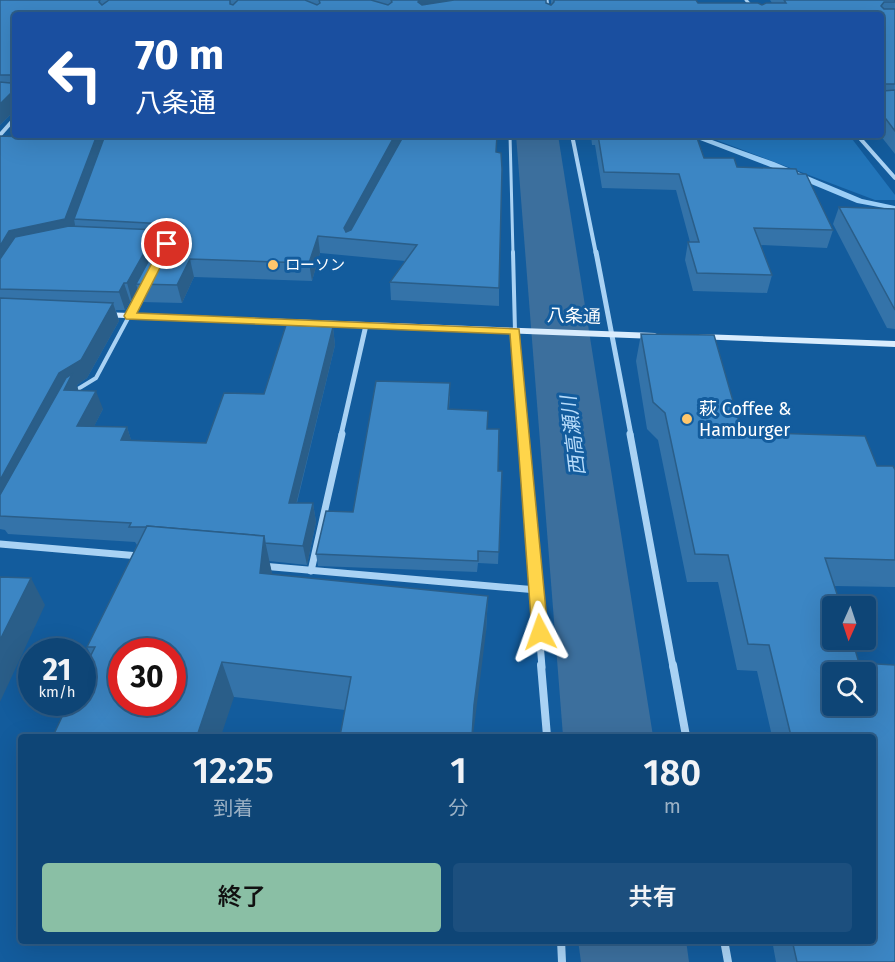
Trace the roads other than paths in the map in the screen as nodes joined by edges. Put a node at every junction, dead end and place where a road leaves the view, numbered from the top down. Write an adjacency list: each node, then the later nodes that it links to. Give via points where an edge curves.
1 (746, 0): 2 (street)
2 (756, 12)
3 (12, 121): 4 (street)
4 (0, 135)
5 (510, 138): 13 (lane)
6 (573, 138): 14 (street)
7 (860, 138): 8 (street)
8 (895, 178)
9 (146, 285): 11 (lane)
10 (94, 315): 11 (main road, 八条通)
11 (130, 316): 12 (main road, 八条通); 18 (lane, via 96,378)
12 (366, 325): 13 (main road, 八条通); 22 (street)
13 (515, 331): 14 (main road, 八条通); 23 (street)
14 (612, 334): 15 (main road, 八条通); 25 (street)
15 (671, 336)
16 (694, 337): 17 (main road)
17 (895, 344)
18 (70, 394)
19 (0, 544): 20 (street)
20 (143, 556)
21 (251, 566): 22 (street)
22 (311, 571): 23 (street)
23 (537, 590): 24 (street)
24 (547, 734)
25 (686, 734)
26 (561, 944): 28 (street)
27 (725, 944): 29 (street)
28 (562, 962)
29 (728, 962)

